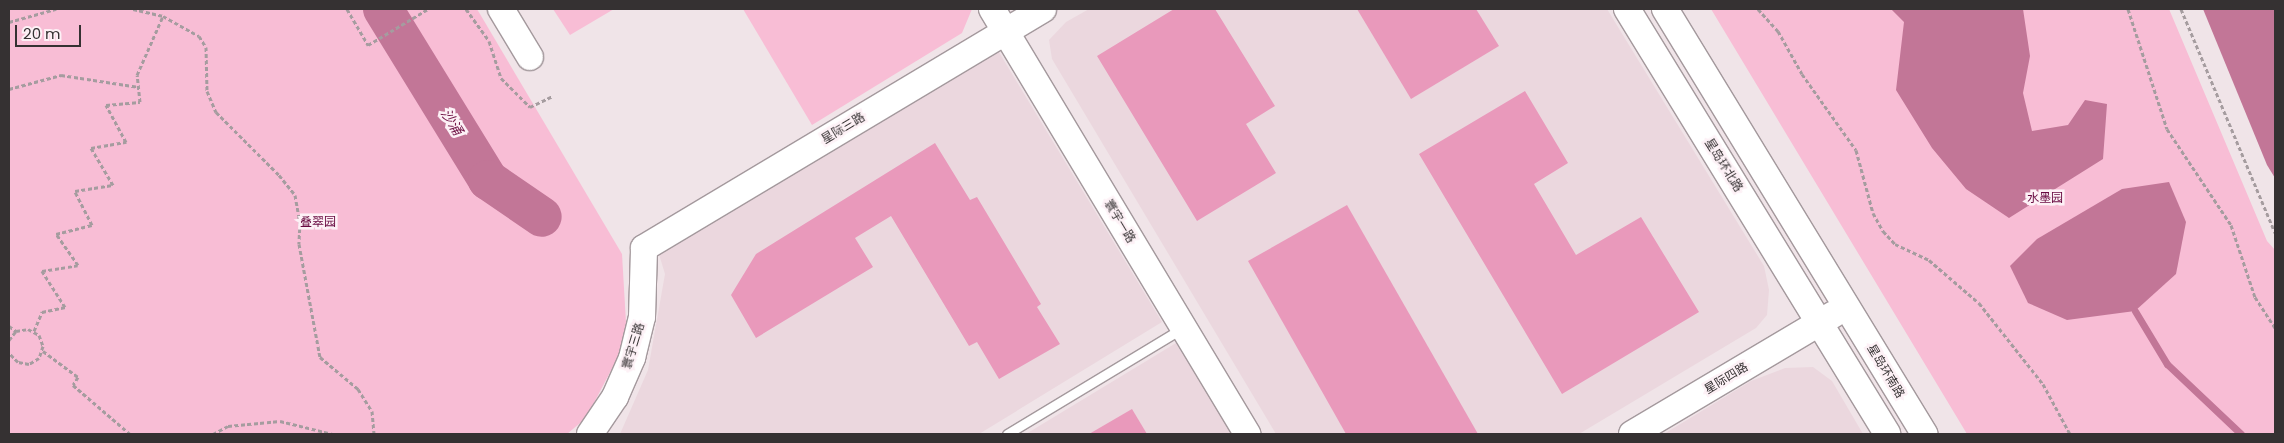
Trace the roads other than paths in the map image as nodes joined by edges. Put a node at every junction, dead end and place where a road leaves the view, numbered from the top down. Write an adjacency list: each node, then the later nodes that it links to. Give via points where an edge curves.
1 (501, 9): 7 (street)
2 (992, 9): 6 (street, 寰宇一路)
3 (1043, 9): 6 (street, 星际三路)
4 (1627, 9): 10 (street, 星岛环北路)
5 (1665, 9): 9 (street)
6 (1006, 31): 8 (street, 星际三路); 11 (street, 寰宇一路)
7 (530, 57)
8 (644, 248): 12 (street, 寰宇三路, via 642,317 632,358 615,396)
9 (1848, 307): 10 (street, 星际四路); 17 (street, 星岛环南路)
10 (1820, 322): 15 (street, 星际四路); 16 (street)
11 (1183, 327): 13 (lane); 14 (street, 寰宇一路)
12 (590, 434)
13 (1007, 434)
14 (1247, 434)
15 (1632, 434)
16 (1887, 434)
17 (1924, 434)

